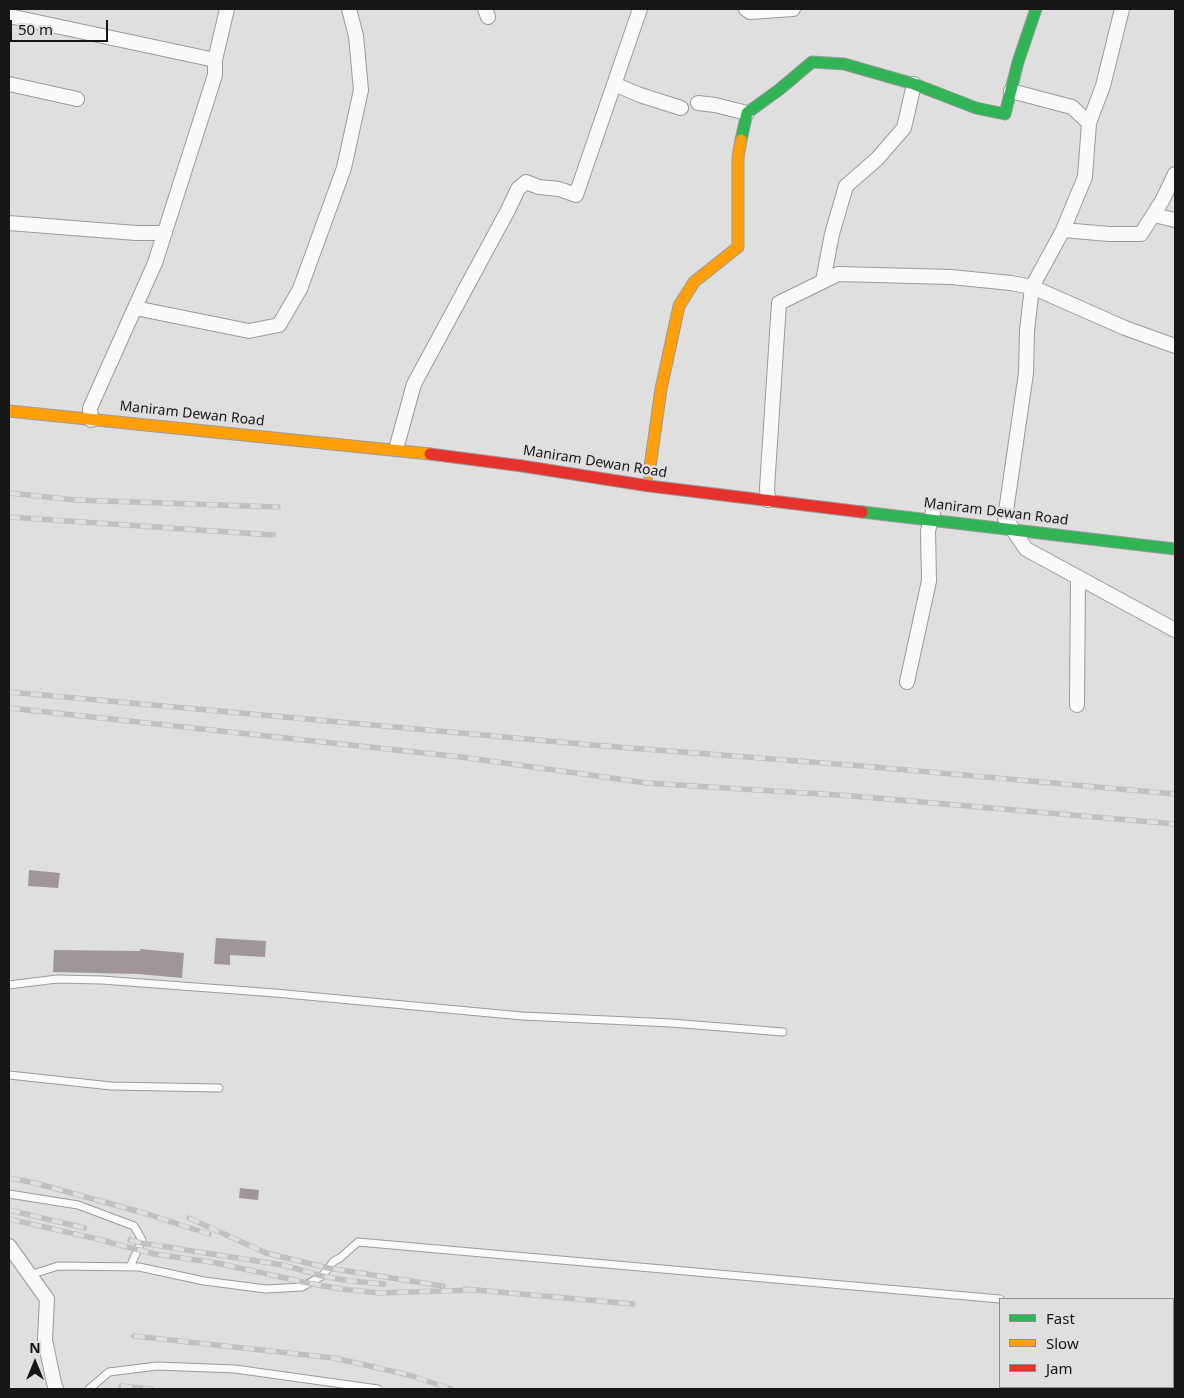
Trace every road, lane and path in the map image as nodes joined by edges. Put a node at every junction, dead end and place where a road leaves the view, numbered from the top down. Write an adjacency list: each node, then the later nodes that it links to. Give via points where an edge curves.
1 (227, 9): 9 (street)
2 (349, 9): 27 (street, via 356,36 361,90 344,168 300,289 279,325 250,331)
3 (640, 9): 11 (street)
4 (746, 9): 5 (street, via 750,12)
5 (793, 9)
6 (1036, 9): 13 (main road)
7 (1122, 9): 18 (street, via 1103,86)
8 (9, 16): 9 (street)
9 (215, 60): 24 (street, via 215,75)
10 (9, 84): 14 (street)
11 (614, 84): 16 (street); 33 (street, via 576,195 526,182 518,189 414,384)
12 (914, 84): 13 (main road, via 976,108 1005,114); 17 (main road, via 844,64 812,62); 25 (street, via 904,128 877,159 846,186)
13 (1011, 91): 18 (street, via 1072,107)
14 (77, 99)
15 (698, 103): 17 (street)
16 (681, 108)
17 (747, 113): 36 (main road, via 738,157 738,247 694,282 679,306 661,389)
18 (1089, 123): 23 (street, via 1085,177)
19 (1175, 174): 20 (street)
20 (1154, 215): 21 (street); 23 (street, via 1141,234)
21 (1175, 220)
22 (9, 223): 24 (street)
23 (1063, 230): 26 (street)
24 (165, 233): 27 (street)
25 (823, 281): 26 (street, via 838,274 951,277); 37 (street, via 779,303)
26 (1032, 287): 28 (street); 39 (street, via 1026,373)
27 (135, 308): 32 (street)
28 (1175, 346)
29 (9, 400): 30 (main road)
30 (63, 405)
31 (9, 411): 32 (main road, Maniram Dewan Road)
32 (91, 411): 33 (main road, Maniram Dewan Road)
33 (398, 441): 34 (main road, Maniram Dewan Road)
34 (493, 455): 35 (main road, Maniram Dewan Road); 37 (main road, Maniram Dewan Road, via 649,486)
35 (601, 467)
36 (649, 474)
37 (767, 491): 38 (main road, Maniram Dewan Road)
38 (933, 510): 41 (main road, Maniram Dewan Road); 45 (street, via 928,531 929,581)
39 (1000, 517): 40 (main road, Maniram Dewan Road); 41 (street)
40 (1024, 520)
41 (1014, 530): 42 (main road, Maniram Dewan Road); 43 (street, via 1026,549)
42 (1173, 545)
43 (1078, 577): 44 (street); 46 (street)
44 (1175, 630)
45 (907, 682)
46 (1077, 705)
47 (9, 986): 48 (lane, via 57,979 102,980 275,992 522,1016)
48 (783, 1032)
49 (9, 1075): 50 (lane, via 111,1086)
50 (219, 1088)
51 (9, 1194): 53 (lane, via 78,1205 134,1226 142,1240)
52 (9, 1246): 54 (street)
53 (130, 1267): 54 (lane, via 58,1266); 55 (lane, via 266,1289 302,1287 322,1276 334,1261 358,1242)
54 (30, 1275): 56 (street, via 47,1299 45,1340)
55 (999, 1299)
56 (56, 1389)
57 (89, 1389): 58 (lane, via 109,1372 157,1366 235,1369)
58 (378, 1389)

